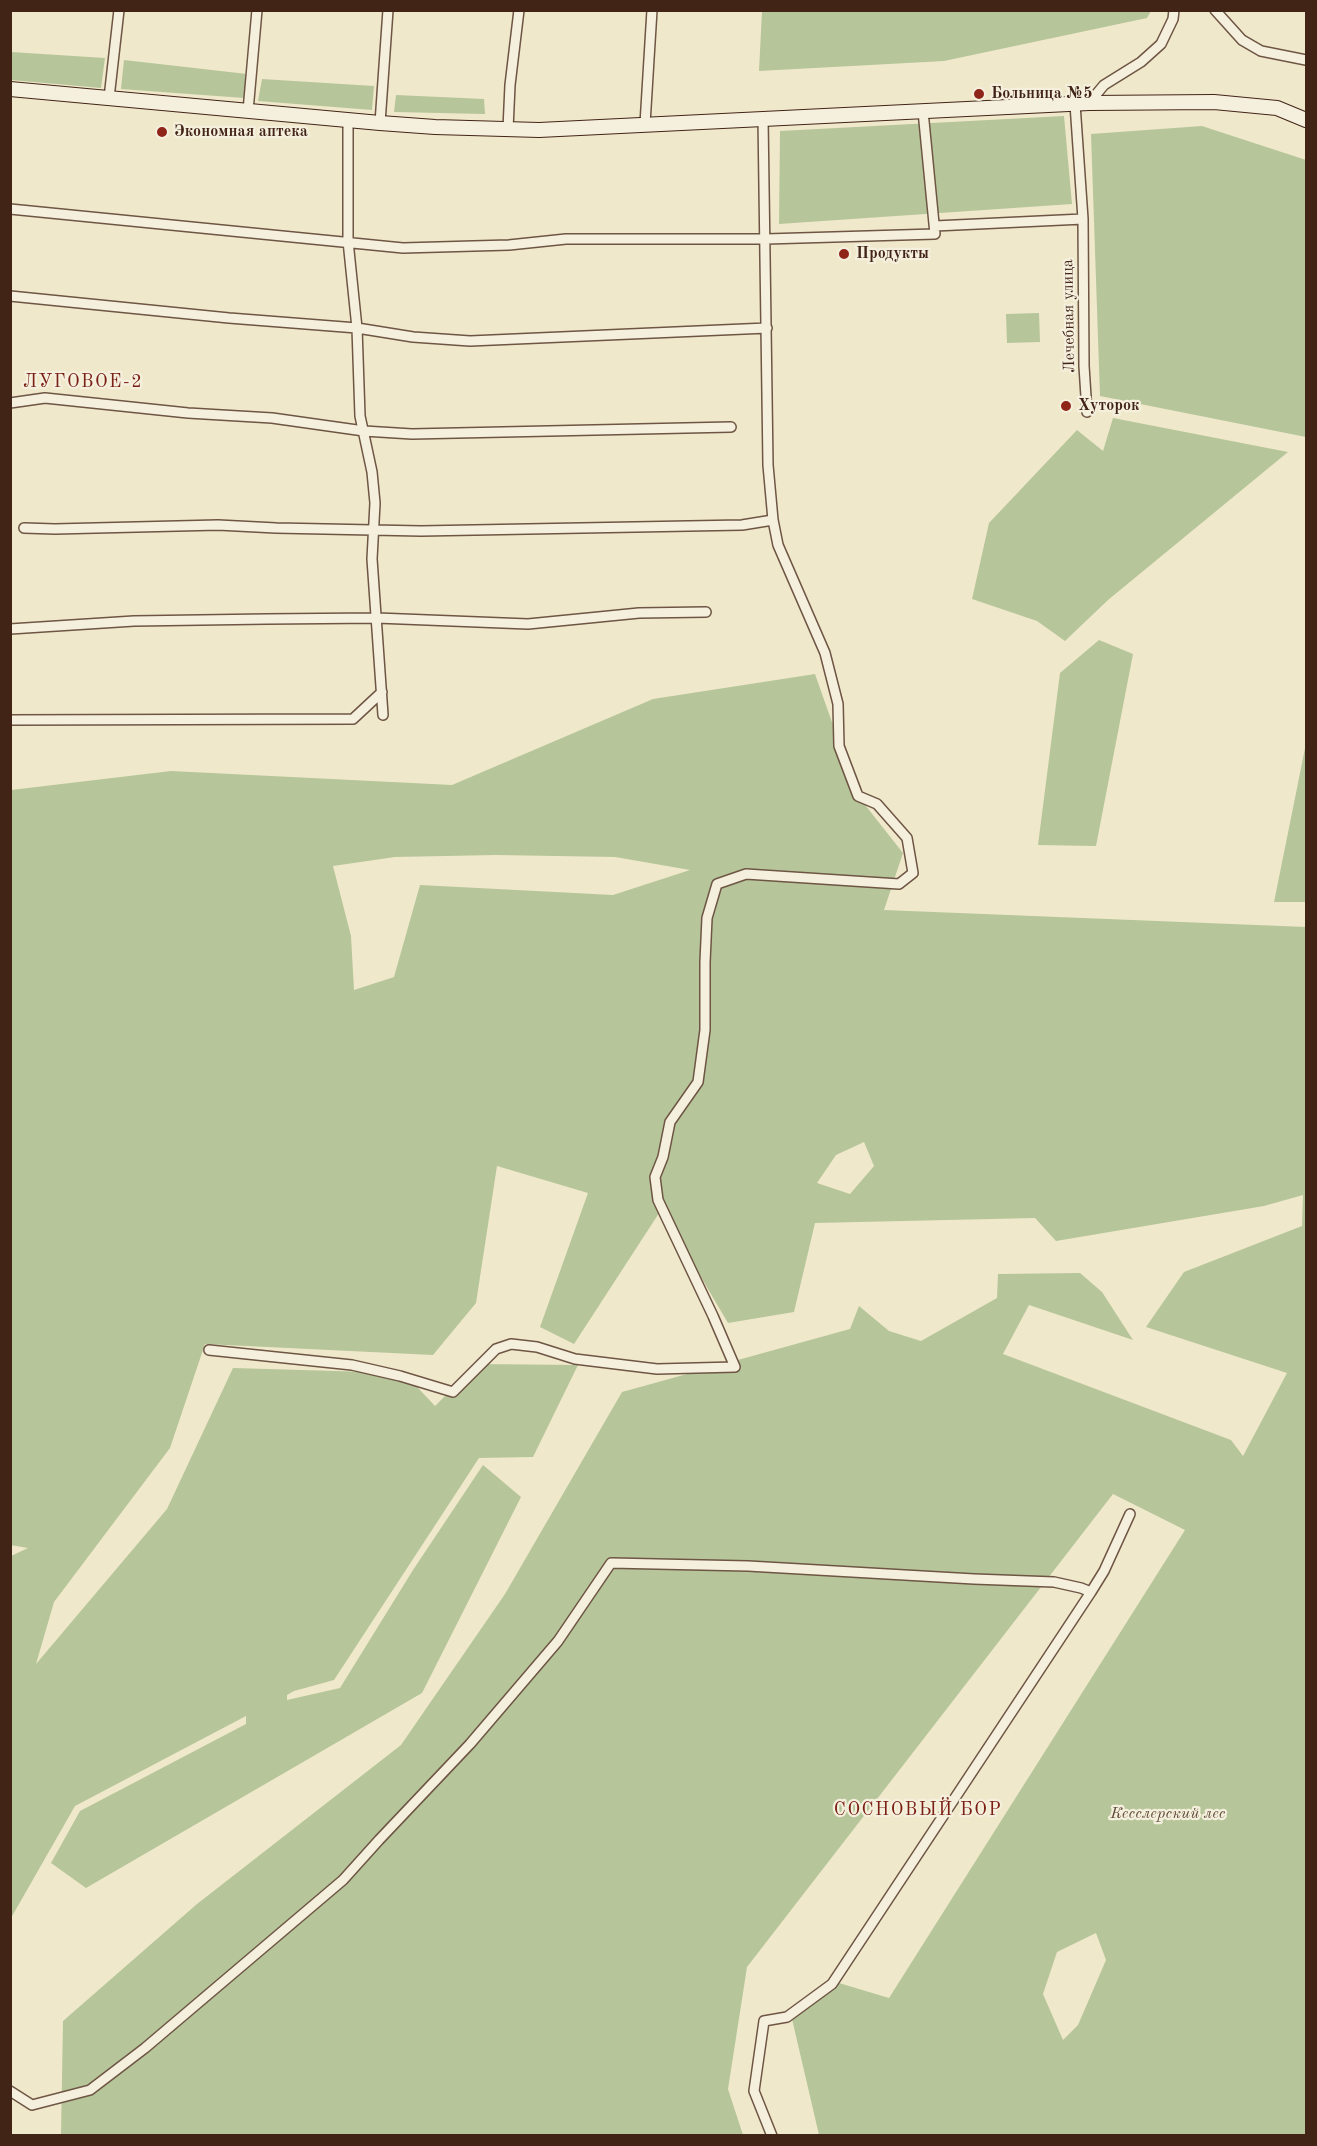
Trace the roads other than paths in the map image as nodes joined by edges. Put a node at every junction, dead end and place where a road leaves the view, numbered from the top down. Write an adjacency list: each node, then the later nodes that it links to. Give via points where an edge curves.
1 (119, 10): 10 (street)
2 (256, 10): 12 (street)
3 (388, 10): 17 (street)
4 (519, 10): 19 (street)
5 (652, 10): 18 (street)
6 (1174, 10): 11 (street, via 1161,44)
7 (1215, 10): 8 (street, via 1242,40 1261,51)
8 (1306, 60)
9 (10, 89): 10 (main road)
10 (109, 98): 12 (main road)
11 (1082, 104): 13 (main road); 16 (main road, via 1214,102 1277,108); 21 (street, Лечебная улица)
12 (248, 111): 15 (main road)
13 (923, 111): 14 (main road); 22 (street)
14 (763, 118): 18 (main road); 23 (street)
15 (348, 120): 17 (main road); 24 (street)
16 (1306, 120)
17 (380, 123): 19 (main road)
18 (645, 124): 19 (main road)
19 (508, 129)
20 (10, 209): 24 (street)
21 (1083, 219): 22 (street); 29 (street, Лечебная улица)
22 (935, 230): 23 (street)
23 (766, 239): 24 (street, via 566,239 403,248); 27 (street)
24 (348, 241): 26 (street)
25 (10, 296): 26 (street)
26 (357, 328): 27 (street, via 470,341); 31 (street)
27 (767, 328): 32 (street)
28 (10, 403): 31 (street, via 45,398 272,418)
29 (1087, 412)
30 (731, 427): 31 (street, via 412,434)
31 (364, 431): 34 (street, via 375,503)
32 (772, 520): 34 (street, via 742,525); 41 (street, via 778,545 825,653 838,704 839,746 858,796 877,804 907,838 914,873 899,884 746,874 717,884 707,918 705,1030 698,1082 670,1122 655,1177 658,1200 735,1367 657,1369 575,1359 537,1347 511,1344 496,1349 453,1392 352,1365)
33 (24, 528): 34 (street, via 218,525)
34 (373, 529): 36 (street)
35 (706, 612): 36 (street, via 639,613 528,624)
36 (377, 618): 37 (street, via 134,621); 38 (street)
37 (10, 629)
38 (382, 692): 39 (street); 40 (street, via 353,719)
39 (383, 715)
40 (10, 720)
41 (209, 1350)
42 (1130, 1514): 43 (street)
43 (1092, 1592): 44 (street, via 1054,1582 611,1563 550,1650 471,1744 343,1880 154,2041 90,2090 32,2105); 45 (street, via 832,1984 787,2017 764,2021 754,2091)
44 (10, 2091)
45 (772, 2136)

